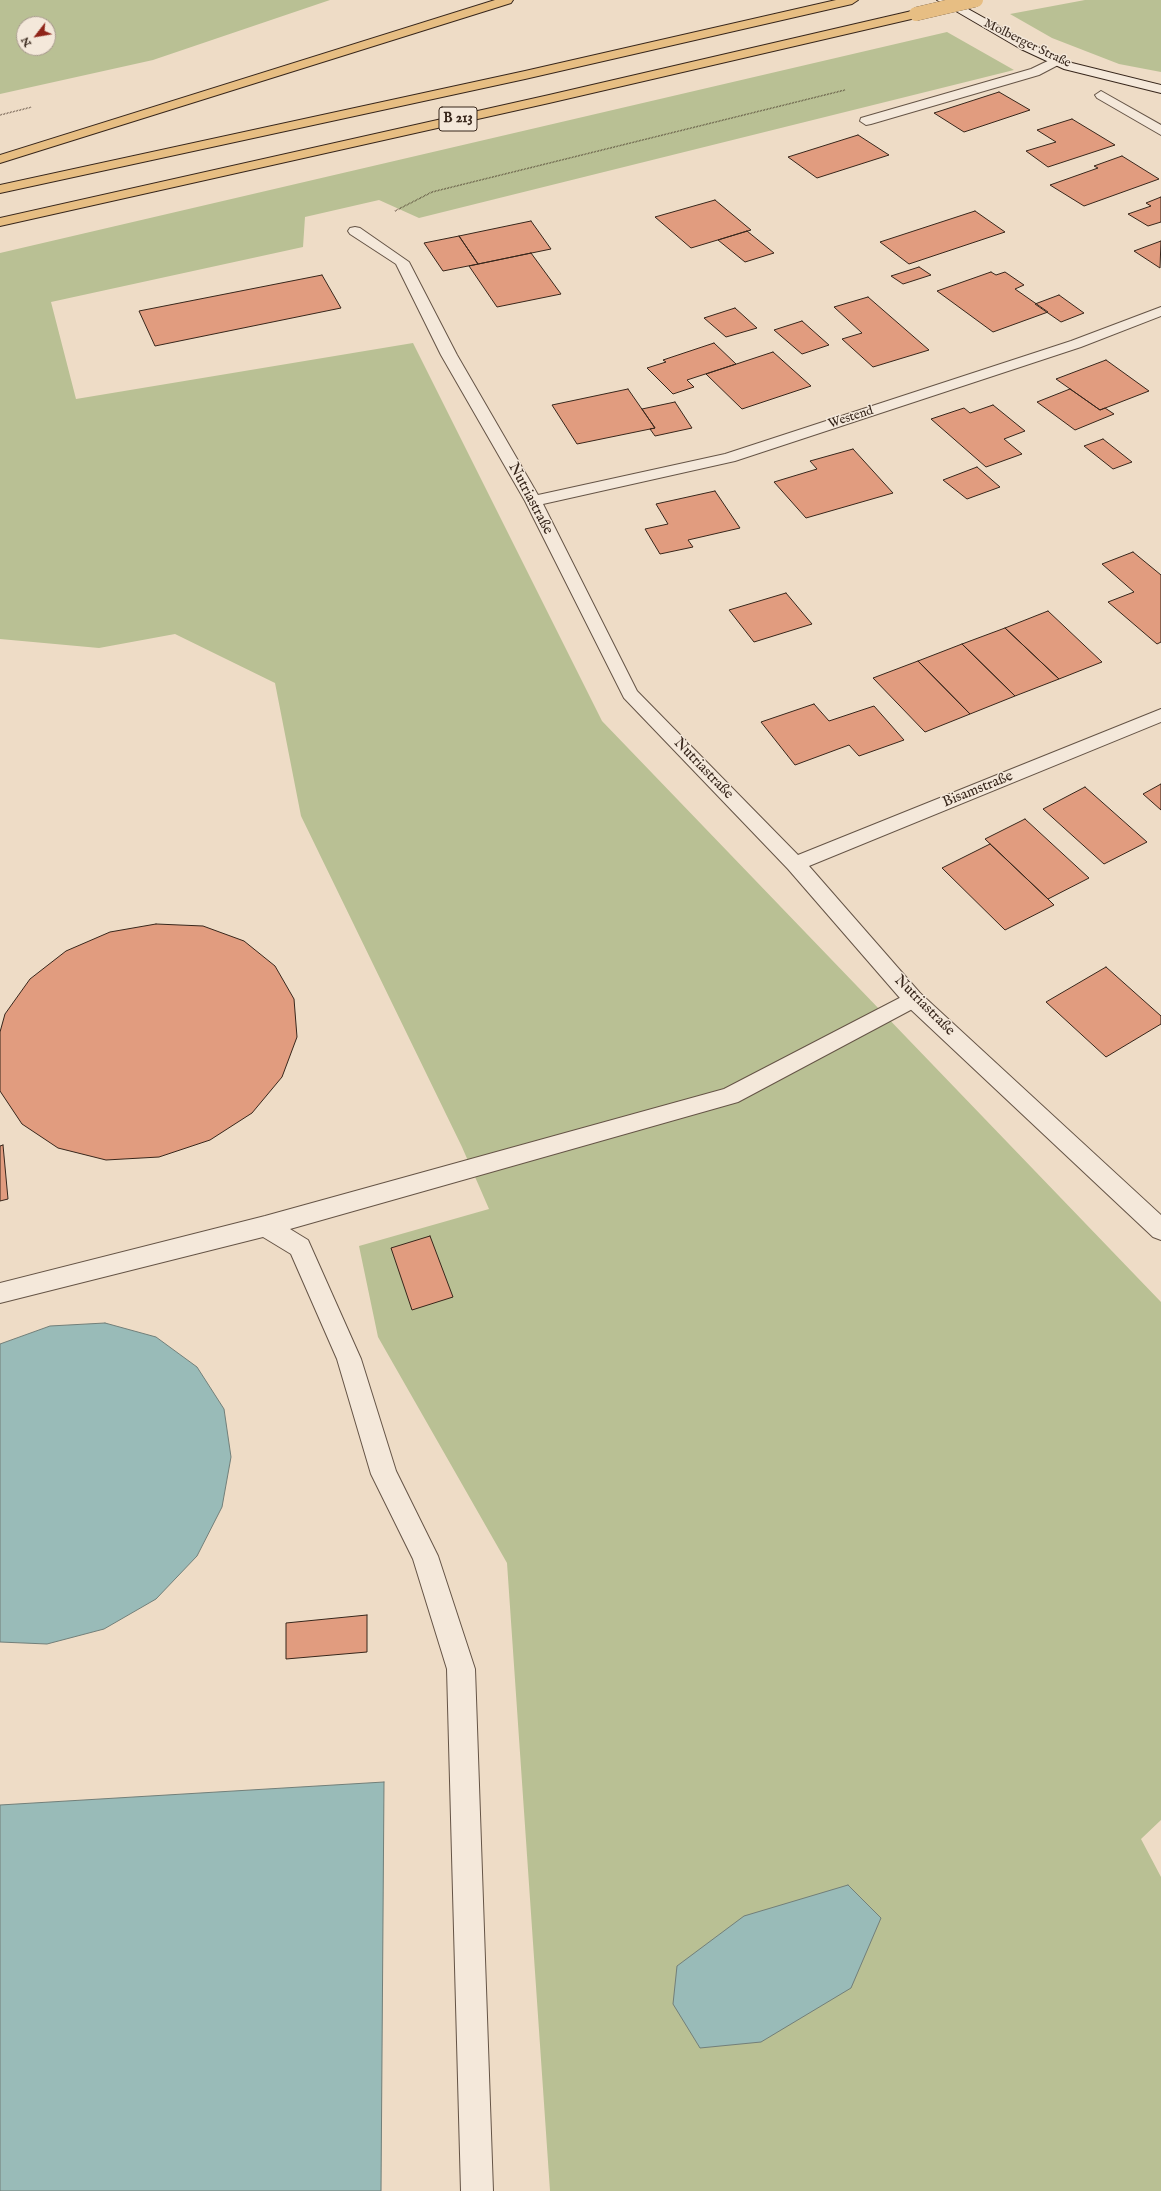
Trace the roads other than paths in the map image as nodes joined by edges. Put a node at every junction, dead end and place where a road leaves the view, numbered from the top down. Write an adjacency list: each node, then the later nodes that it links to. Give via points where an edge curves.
1 (507, 0): 10 (highway)
2 (852, 0): 11 (highway, B 213, via 524,75)
3 (943, 0): 5 (street, Molberger Straße, via 1025,46)
4 (976, 0): 12 (highway, B 213, bridge, via 541,101)
5 (1056, 60): 6 (street, Molberger Straße, via 1068,66); 8 (street, via 1035,72)
6 (1161, 89)
7 (1101, 95): 9 (street)
8 (866, 121)
9 (1161, 131)
10 (0, 159)
11 (0, 189)
12 (0, 222)
13 (355, 231): 15 (street, Nutriastraße, via 402,262 449,355)
14 (1161, 311): 15 (street, Westend, via 1076,344 729,458)
15 (533, 502): 17 (street, Nutriastraße, via 630,694)
16 (1161, 715): 17 (street, Bisamstraße)
17 (795, 864): 18 (street, Nutriastraße)
18 (913, 998): 19 (street, via 730,1096); 20 (street, Nutriastraße)
19 (265, 1226): 21 (street); 22 (street, via 300,1246 349,1359 384,1474 426,1556 461,1669)
20 (1161, 1230)
21 (0, 1293)
22 (478, 2191)

